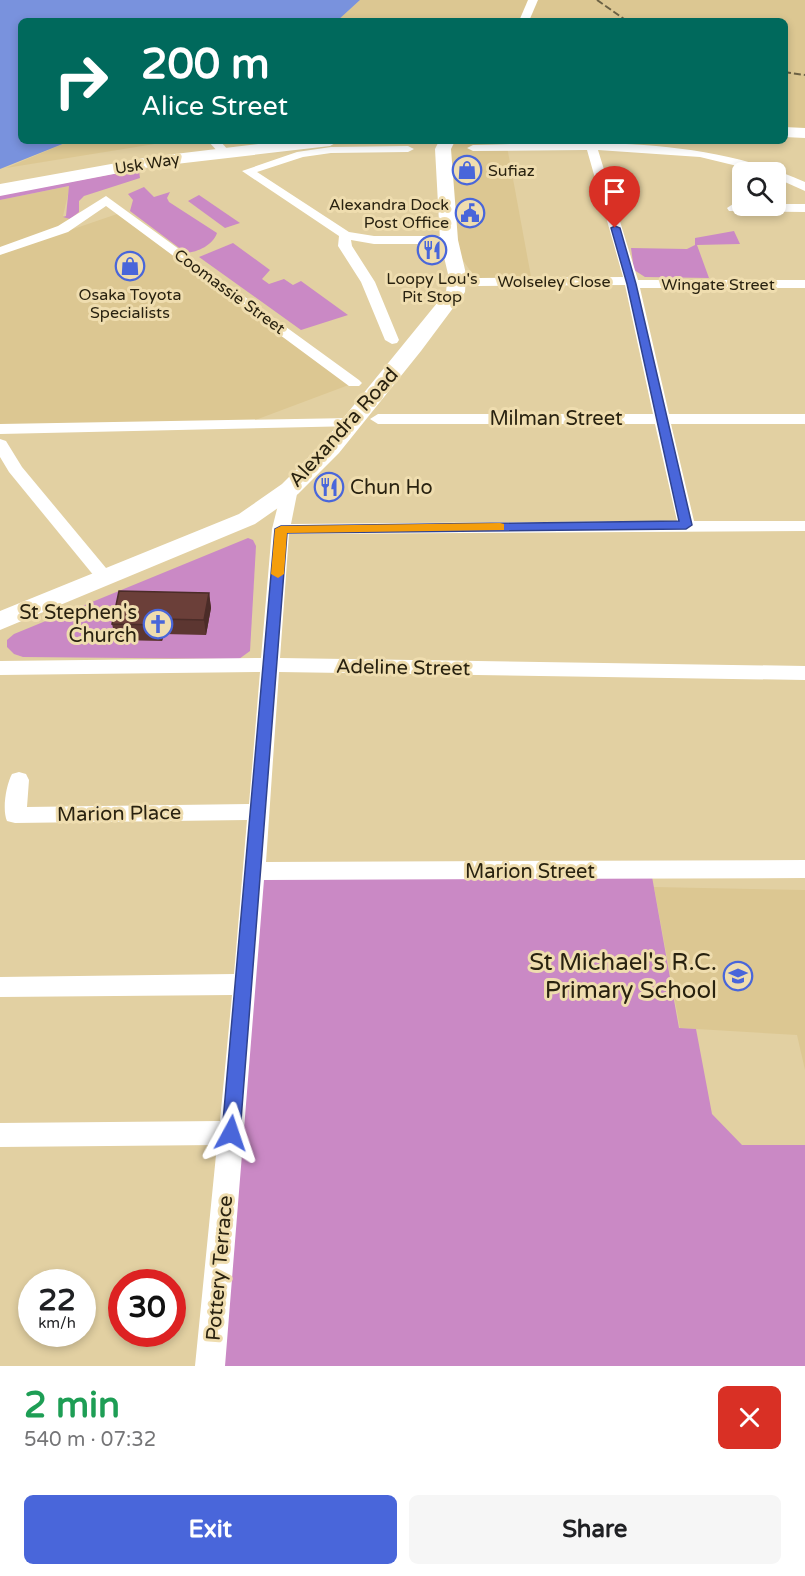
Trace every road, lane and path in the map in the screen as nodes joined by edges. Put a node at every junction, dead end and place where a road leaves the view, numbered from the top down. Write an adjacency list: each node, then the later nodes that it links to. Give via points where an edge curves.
1 (533, 0): 2 (street)
2 (525, 18)
3 (788, 132): 4 (main road)
4 (805, 133)
5 (788, 140): 6 (main road)
6 (805, 141)
7 (244, 144): 9 (main road, Usk Way)
8 (446, 144): 21 (street, Alexandra Road)
9 (216, 145): 14 (main road, Usk Way); 17 (main road, Usk Way, via 140,164)
10 (473, 148): 11 (street)
11 (592, 148): 13 (street, via 710,155); 24 (street)
12 (408, 149): 20 (street, via 301,154 248,171)
13 (735, 162)
14 (0, 177)
15 (786, 178): 16 (street)
16 (805, 187)
17 (0, 190)
18 (786, 208): 19 (street)
19 (805, 208)
20 (345, 234): 21 (street, via 374,240); 26 (street, via 345,246 368,282)
21 (449, 240): 31 (street, Alexandra Road, via 457,274 455,292)
22 (0, 251): 27 (street, Coomassie Street, via 63,229 106,200)
23 (478, 282): 24 (street, Wolseley Close)
24 (631, 283): 25 (street, Wingate Street); 28 (street)
25 (805, 284)
26 (392, 340)
27 (354, 383)
28 (660, 418): 29 (street, Milman Street); 30 (street, Milman Street); 36 (street)
29 (378, 419)
30 (805, 419)
31 (351, 423): 32 (street); 35 (street, Alexandra Road)
32 (0, 429)
33 (0, 444): 34 (street)
34 (8, 472): 39 (street)
35 (290, 489): 38 (street, Pottery Terrace); 39 (street, Alexandra Road, via 247,519)
36 (686, 525): 37 (street); 38 (street)
37 (805, 526)
38 (281, 529): 41 (street, Pottery Terrace)
39 (105, 578): 40 (street, Alexandra Road)
40 (0, 621)
41 (270, 665): 42 (street, Adeline Street); 43 (street, Adeline Street); 45 (street, Pottery Terrace)
42 (0, 668)
43 (805, 673)
44 (19, 780): 45 (street, Marion Place, via 15,815)
45 (259, 812): 47 (street, Pottery Terrace)
46 (805, 869): 47 (street, Marion Street)
47 (254, 871): 48 (street, Pottery Terrace)
48 (245, 984): 49 (street); 50 (street, Pottery Terrace)
49 (0, 987)
50 (231, 1133): 51 (street); 52 (street, Pottery Terrace)
51 (0, 1135)
52 (210, 1366)

